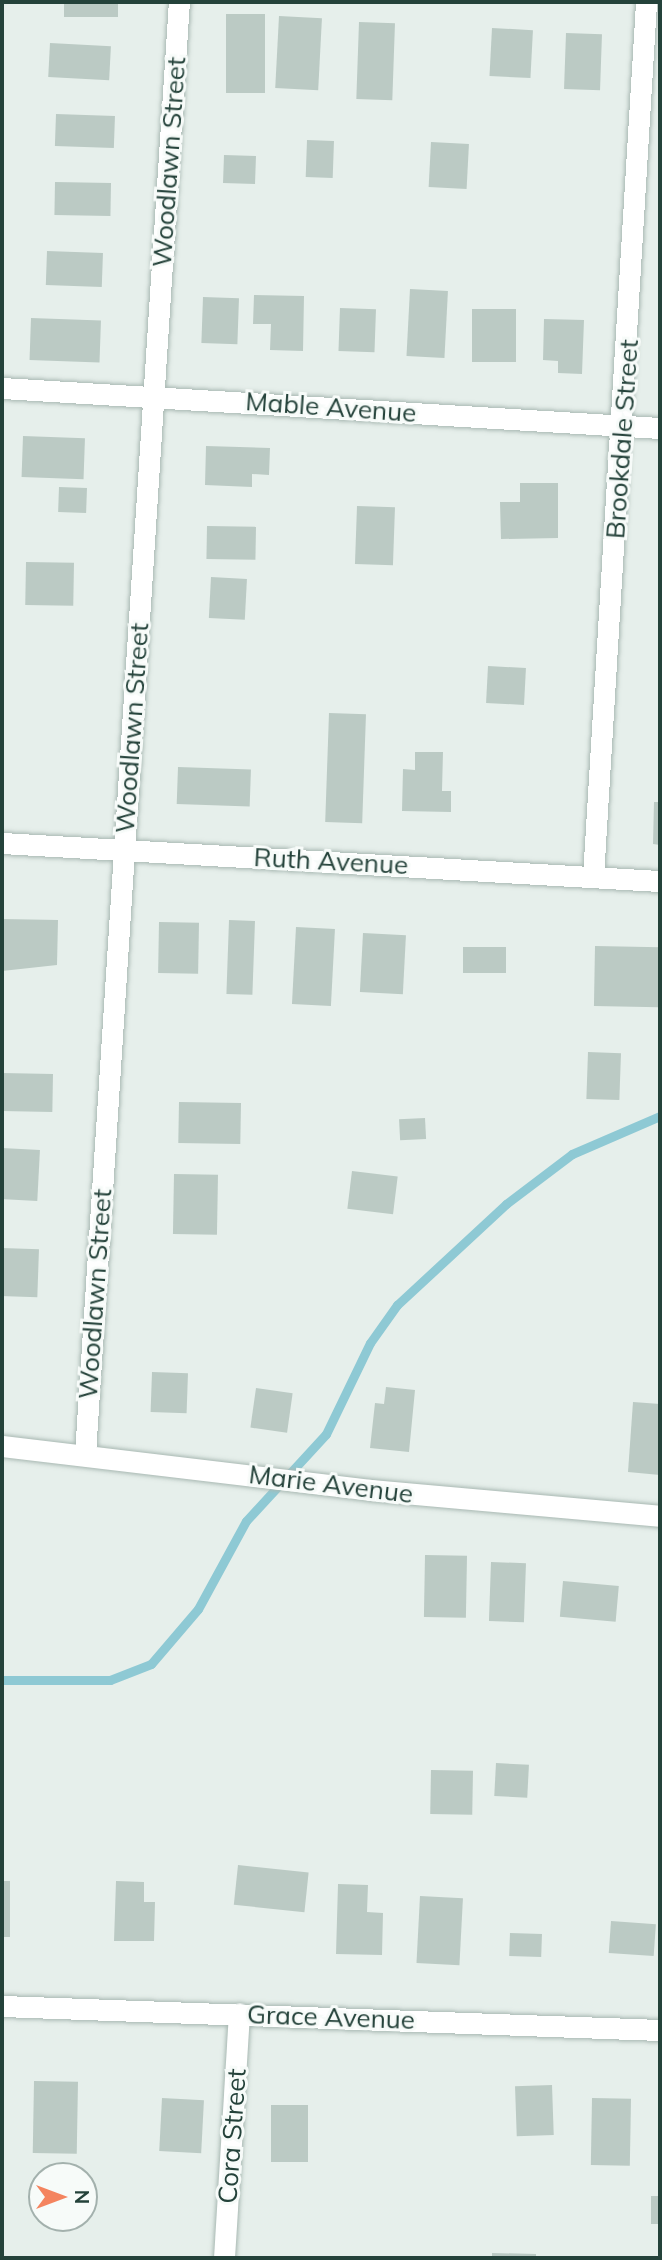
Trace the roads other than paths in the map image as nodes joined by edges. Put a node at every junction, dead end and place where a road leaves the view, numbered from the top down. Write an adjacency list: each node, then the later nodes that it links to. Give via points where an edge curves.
1 (179, 2): 4 (street, Woodlawn Street)
2 (646, 2): 5 (street, Brookdale Street)
3 (2, 388): 4 (street, Mable Avenue)
4 (154, 396): 5 (street, Mable Avenue); 8 (street, Woodlawn Street)
5 (624, 426): 6 (street, Mable Avenue); 9 (street, Brookdale Street)
6 (660, 428)
7 (2, 843): 8 (street, Ruth Avenue)
8 (124, 849): 9 (street, Ruth Avenue); 12 (street, Woodlawn Street)
9 (593, 877): 10 (street, Ruth Avenue)
10 (660, 881)
11 (2, 1446): 12 (street, Marie Avenue)
12 (85, 1454): 13 (street, Marie Avenue, via 307,1482)
13 (660, 1516)
14 (2, 2006): 15 (street, Grace Avenue)
15 (239, 2013): 16 (street, Grace Avenue); 17 (street, Cora Street)
16 (660, 2030)
17 (224, 2258)

